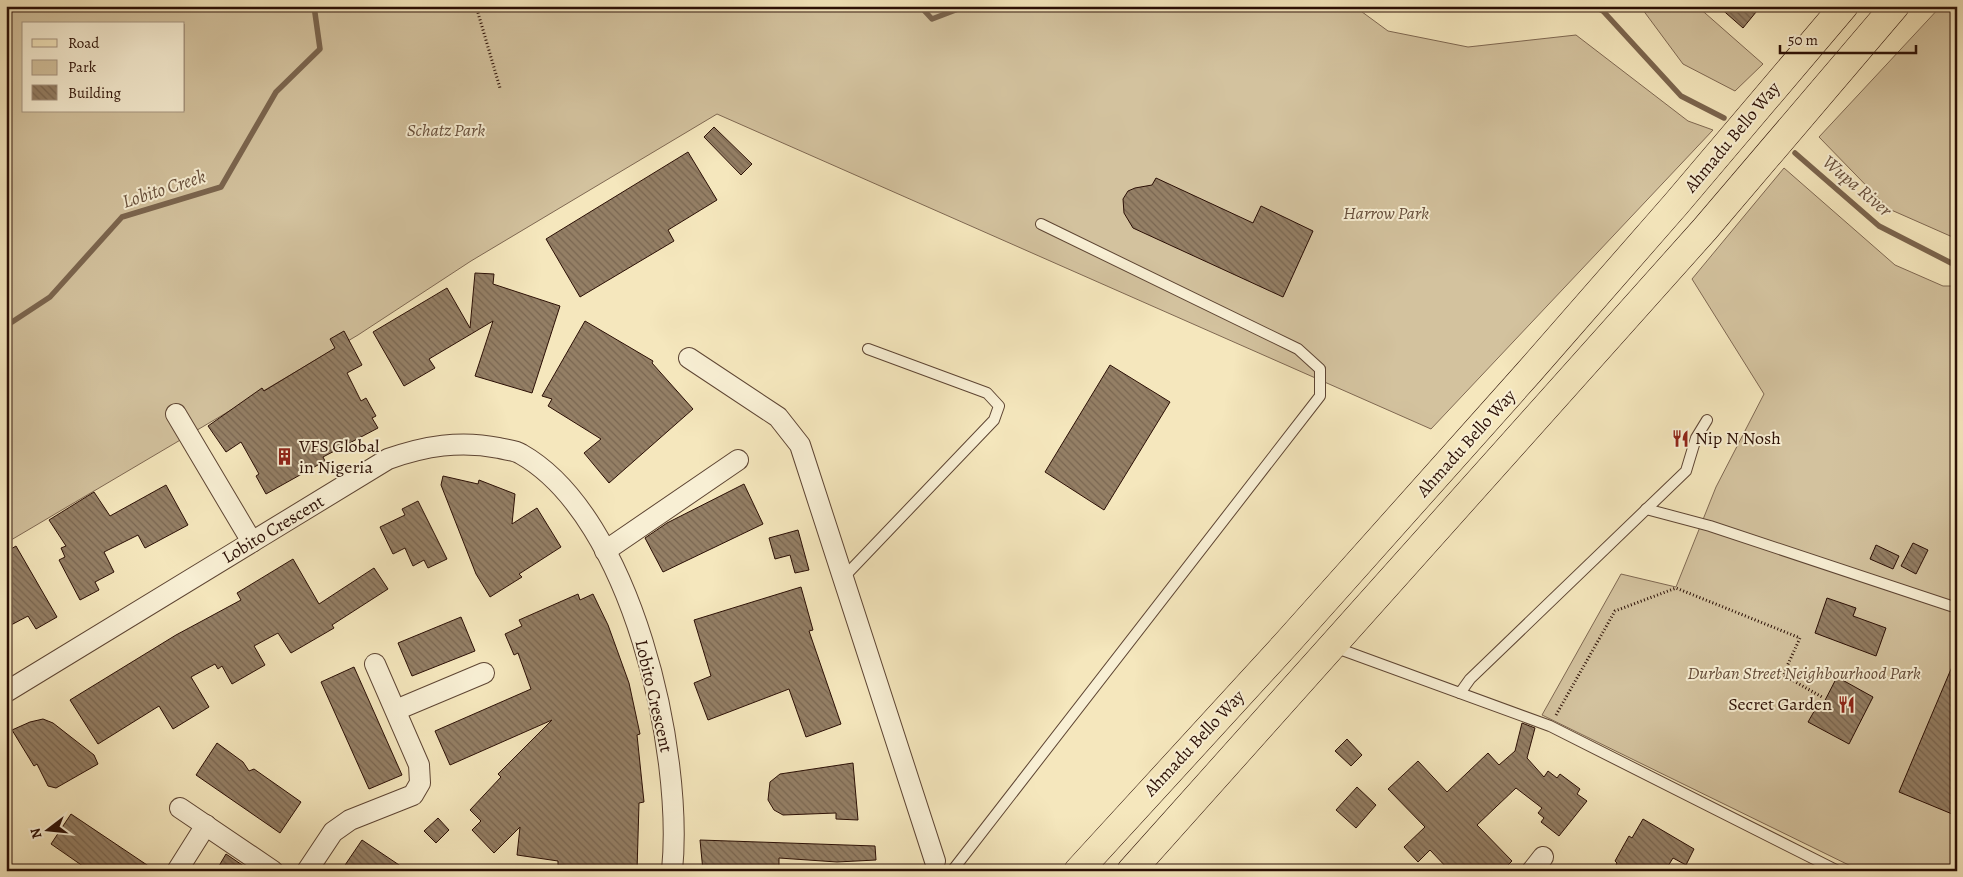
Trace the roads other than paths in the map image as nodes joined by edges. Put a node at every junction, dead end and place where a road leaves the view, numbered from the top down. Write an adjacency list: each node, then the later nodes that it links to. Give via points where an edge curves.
1 (1844, 6): 27 (main road, Ahmadu Bello Way, via 1676,204 1368,552)
2 (1895, 6): 14 (main road, Ahmadu Bello Way, via 1705,229)
3 (1041, 224): 22 (lane, via 1298,350 1320,369 1320,396)
4 (868, 349): 12 (lane, via 988,394 999,406 994,420)
5 (689, 358): 12 (street, via 778,417 800,446)
6 (176, 414): 10 (street)
7 (1707, 420): 9 (lane, via 1696,438 1686,471)
8 (738, 460): 11 (street)
9 (1646, 509): 13 (lane, via 1710,526); 18 (lane, via 1470,678)
10 (252, 542): 11 (street, Lobito Crescent, via 388,459 419,448 452,444 485,445 519,453 550,475 577,506); 17 (street, Lobito Crescent)
11 (605, 551): 26 (street, Lobito Crescent, via 647,654 663,718 674,797)
12 (842, 578): 22 (street)
13 (1957, 608)
14 (1332, 646): 18 (lane); 28 (main road, Ahmadu Bello Way)
15 (375, 664): 19 (street)
16 (484, 673): 19 (street)
17 (6, 692)
18 (1460, 693): 29 (lane, via 1550,726)
19 (396, 710): 25 (street, via 419,765 420,783 413,795 350,820 333,832)
20 (180, 808): 21 (street)
21 (206, 826): 23 (street); 24 (street)
22 (941, 867)
23 (176, 871)
24 (273, 871)
25 (308, 871)
26 (672, 871)
27 (1078, 871)
28 (1131, 871)
29 (1838, 871)

